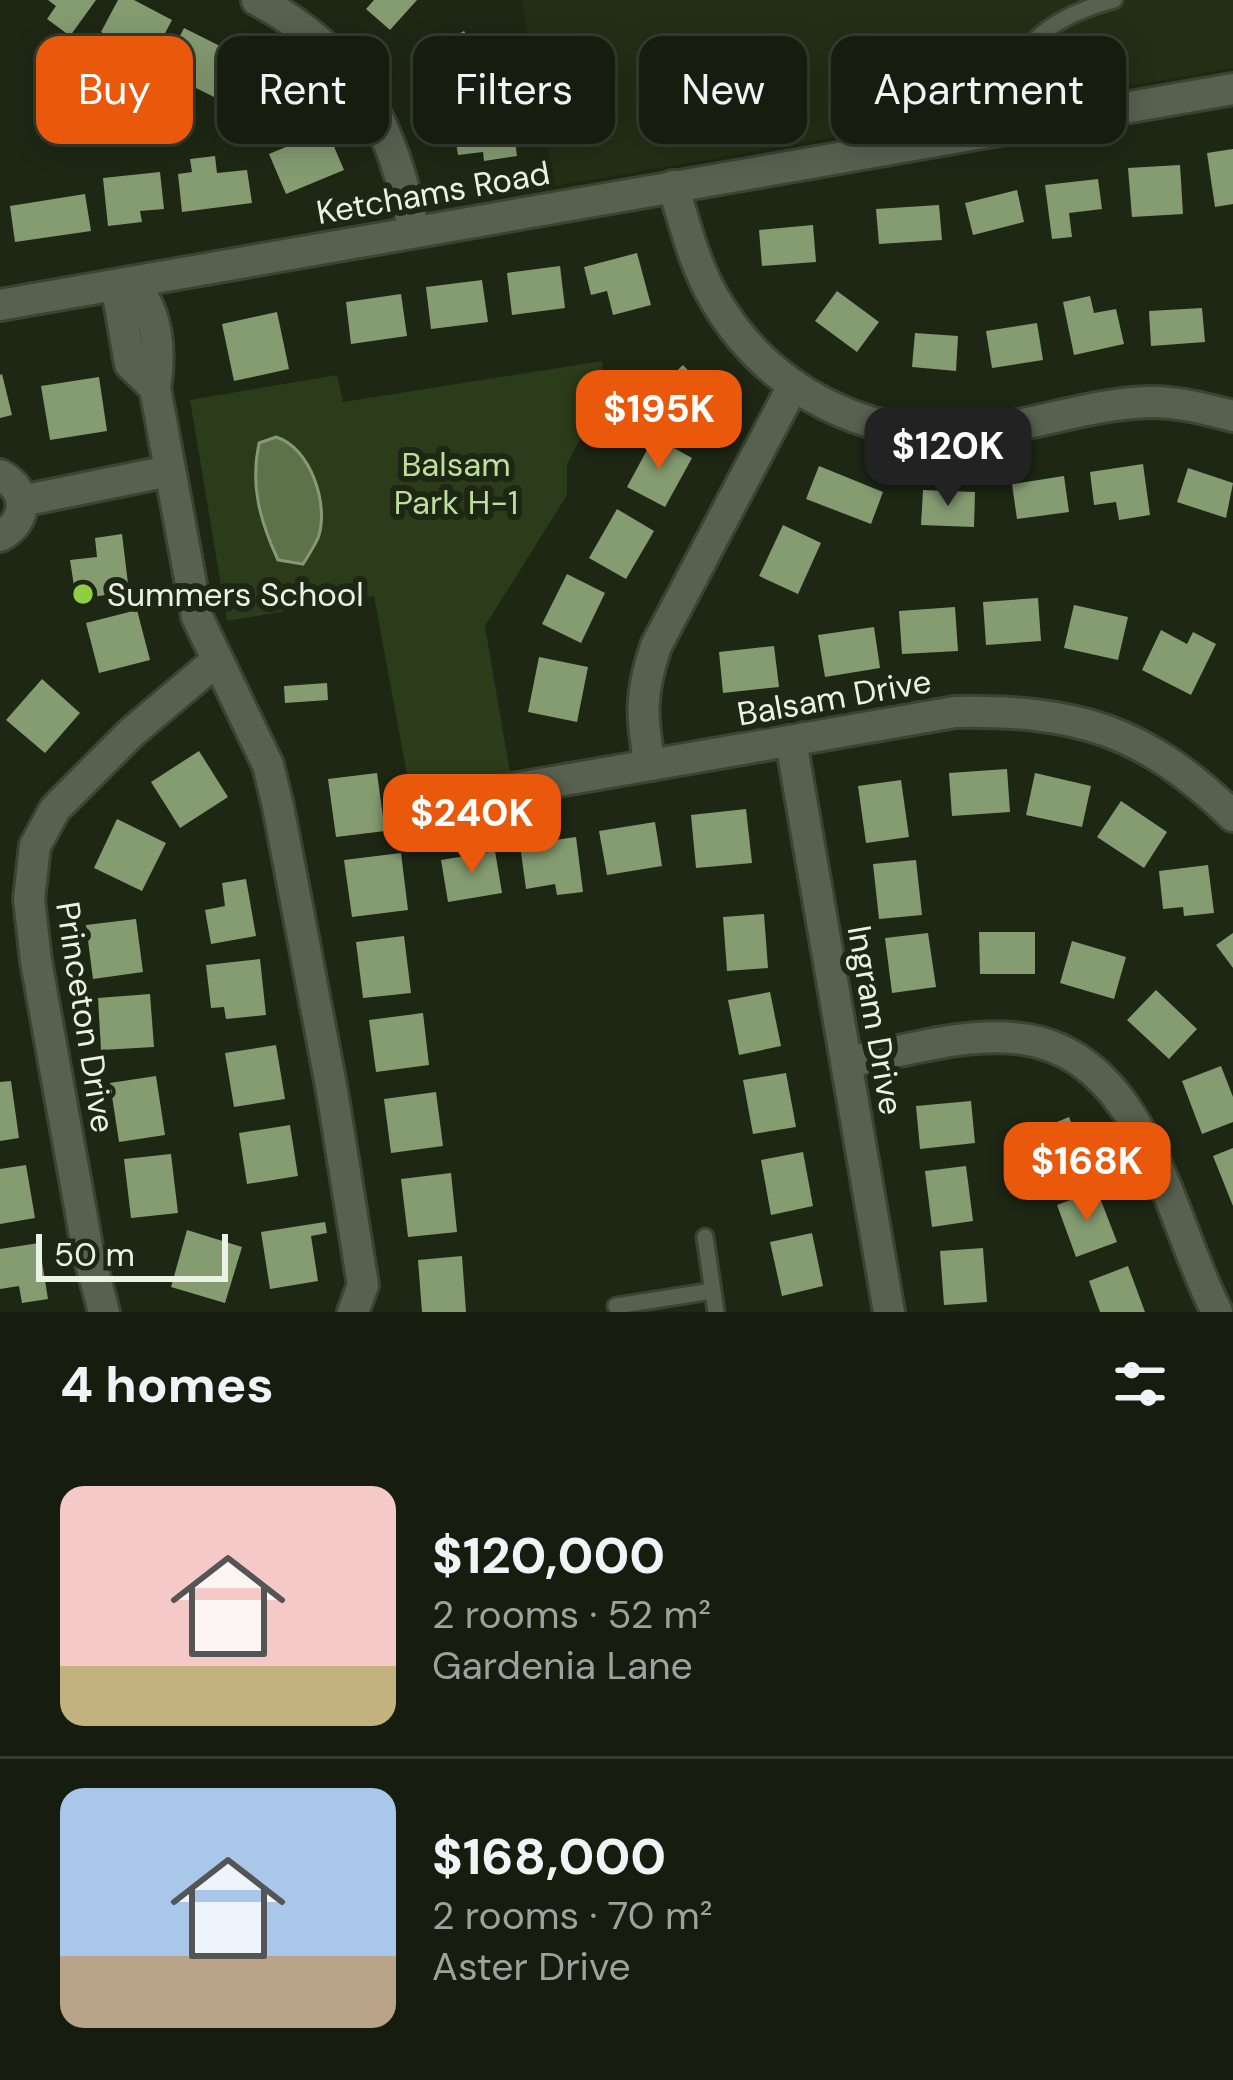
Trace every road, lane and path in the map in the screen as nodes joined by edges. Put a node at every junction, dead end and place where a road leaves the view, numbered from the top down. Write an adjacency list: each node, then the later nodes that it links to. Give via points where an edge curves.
1 (1114, 0): 3 (lane, via 1061,19)
2 (268, 3): 8 (street, via 356,80 390,138)
3 (1040, 36)
4 (1233, 88): 5 (street, Ketchams Road)
5 (1126, 107)
6 (915, 144): 7 (street, Ketchams Road)
7 (673, 186): 8 (street, Ketchams Road); 11 (street, via 716,302 758,359)
8 (414, 232): 9 (street, Ketchams Road)
9 (131, 282): 10 (street, Ketchams Road); 13 (street, via 119,300 130,364 155,388)
10 (0, 304)
11 (793, 386): 12 (street, via 863,422 922,433 977,432 1148,402); 19 (street, via 656,646 641,712)
12 (1233, 416)
13 (169, 472): 15 (street); 17 (street, via 197,617)
14 (0, 475): 15 (street)
15 (22, 501): 16 (street, via 18,522)
16 (0, 536)
17 (215, 662): 26 (street, Princeton Drive, via 56,808 34,846 36,961); 27 (street, via 268,765 278,806 362,1286)
18 (791, 741): 19 (street, Balsam Drive); 21 (street, Balsam Drive, via 956,712 1025,711 1096,726 1156,753); 22 (street, Ingram Drive)
19 (650, 765): 20 (street, Balsam Drive)
20 (421, 806)
21 (1233, 816)
22 (847, 1062): 29 (street, Ingram Drive); 30 (street, via 1018,1038 1078,1059 1108,1081 1133,1117)
23 (705, 1237): 24 (lane)
24 (712, 1291): 25 (lane); 28 (lane)
25 (616, 1306)
26 (104, 1312)
27 (352, 1312)
28 (716, 1312)
29 (889, 1312)
30 (1217, 1312)

